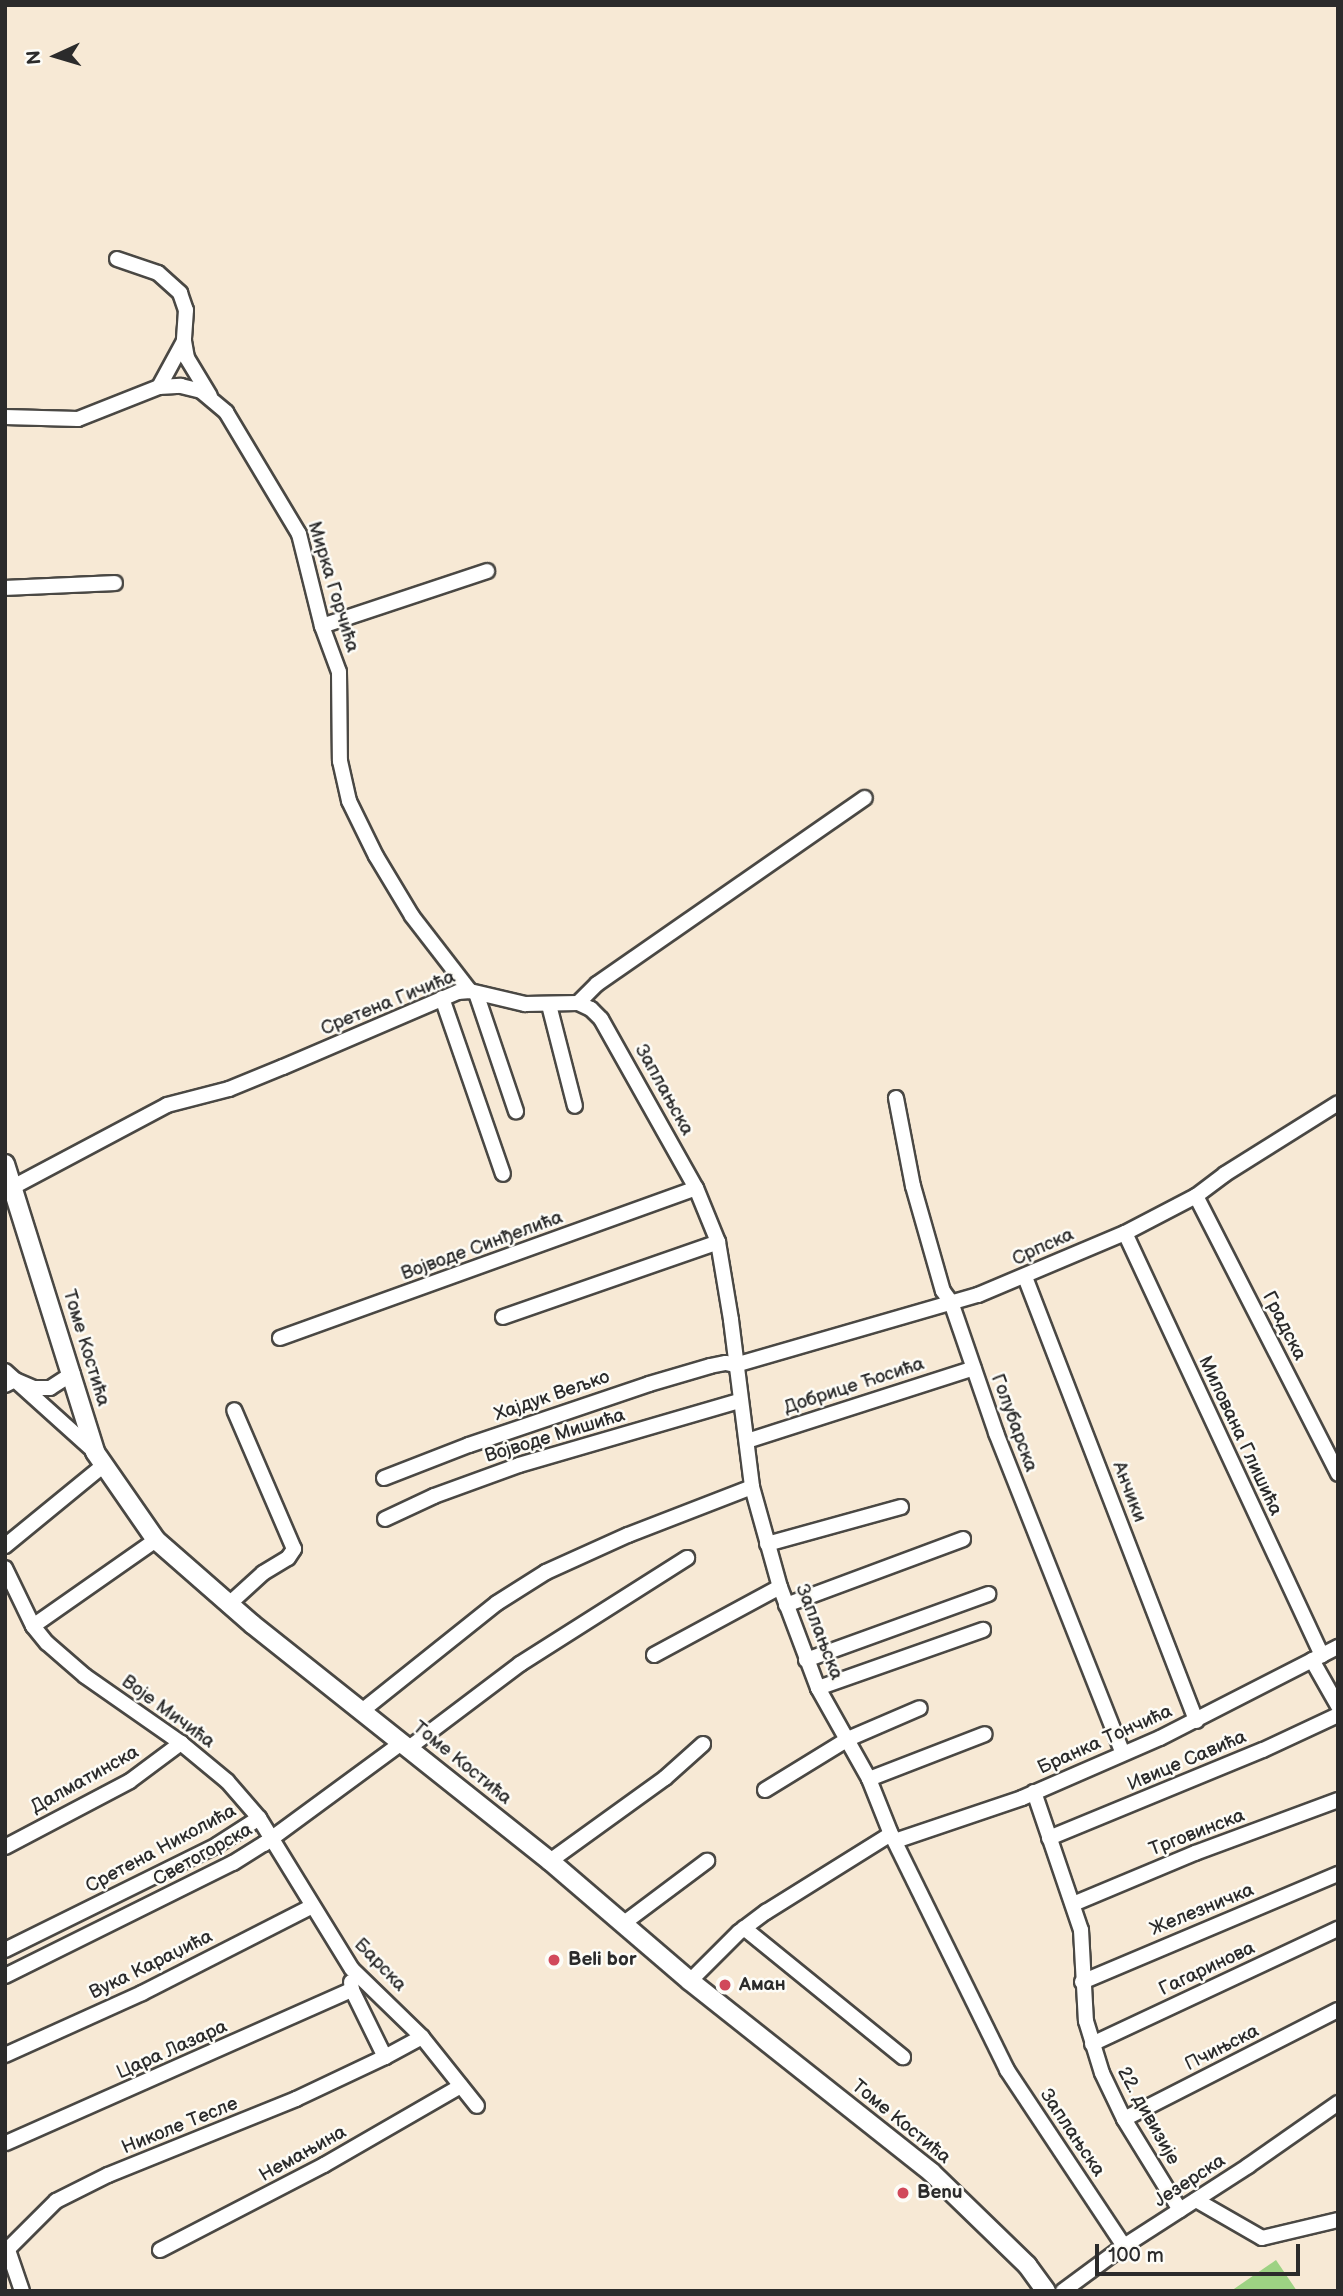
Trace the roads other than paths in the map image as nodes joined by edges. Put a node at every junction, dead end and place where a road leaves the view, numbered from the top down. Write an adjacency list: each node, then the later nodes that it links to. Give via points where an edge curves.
1 (117, 259): 2 (street, via 158,273 180,293 186,310)
2 (184, 341): 3 (street); 4 (street, Мирка Горчића, via 187,358)
3 (159, 387): 4 (street, via 191,387); 5 (street, via 78,419)
4 (211, 398): 9 (street, Мирка Горчића, via 226,412 299,534)
5 (5, 417)
6 (487, 572): 9 (street)
7 (115, 583): 8 (street)
8 (5, 588)
9 (322, 626): 11 (street, Мирка Горчића, via 339,672 340,761 349,801 412,916)
10 (865, 798): 13 (street, via 597,984)
11 (473, 992): 12 (street, Сретена Гичића); 14 (street, Сретена Гичића); 18 (street, Мирка Горчића)
12 (442, 998): 20 (street); 21 (street, Сретена Гичића, via 283,1067 167,1105)
13 (578, 1003): 14 (street, Сретена Гичића); 22 (street, Заплањска, via 601,1019)
14 (548, 1005): 17 (street)
15 (896, 1098): 27 (street, Голубарска, via 913,1186 943,1291)
16 (1338, 1103): 23 (street, Српска)
17 (575, 1105)
18 (516, 1111)
19 (5, 1164): 21 (street, Томе Костића)
20 (503, 1174)
21 (13, 1187): 32 (street, Томе Костића)
22 (696, 1188): 25 (street, Заплањска); 29 (street, Војводе Синђелића)
23 (1196, 1196): 24 (street, Српска); 38 (street, Градска)
24 (1125, 1233): 26 (street, Српска); 57 (street, Милована Глишића)
25 (718, 1242): 28 (street); 30 (street, Заплањска)
26 (1025, 1277): 27 (street, Српска); 64 (street, Анчики)
27 (951, 1301): 30 (street, Српска); 31 (street, Голубарска)
28 (503, 1317)
29 (280, 1338)
30 (735, 1365): 34 (street, Заплањска); 39 (street, Хајдук Вељко, via 710,1366 649,1384)
31 (974, 1368): 36 (street, Добрице Ћосића); 70 (street, Голубарска)
32 (73, 1373): 33 (street, via 50,1388); 37 (street, Томе Костића)
33 (9, 1379): 37 (street)
34 (740, 1401): 36 (street, Заплањска); 42 (street, Војводе Мишића, via 519,1465)
35 (234, 1410): 51 (street, via 294,1549)
36 (747, 1441): 40 (street, Заплањска)
37 (100, 1459): 44 (street, Томе Костића); 46 (street)
38 (1338, 1474)
39 (384, 1478)
40 (752, 1488): 45 (street, Заплањска); 62 (street, via 546,1572 498,1603)
41 (901, 1507): 45 (street)
42 (385, 1519)
43 (962, 1539): 52 (street)
44 (156, 1540): 51 (street, Томе Костића); 53 (street)
45 (767, 1544): 49 (street, Заплањска)
46 (5, 1546)
47 (687, 1558): 68 (street, Светогорска, via 520,1664)
48 (5, 1568): 53 (street, Воје Мичића)
49 (780, 1587): 52 (street, Заплањска); 56 (street)
50 (988, 1594): 58 (street)
51 (229, 1605): 62 (street, Томе Костића)
52 (786, 1605): 58 (street, Заплањска)
53 (33, 1626): 67 (street, Воје Мичића, via 85,1676)
54 (983, 1630): 59 (street)
55 (1338, 1647): 57 (street, Бранка Тончића)
56 (654, 1655)
57 (1317, 1658): 60 (street, Милована Глишића); 64 (street, Бранка Тончића)
58 (806, 1660): 59 (street, Заплањска)
59 (818, 1688): 66 (street, Заплањска)
60 (1338, 1706)
61 (920, 1708): 66 (street)
62 (363, 1710): 68 (street, Томе Костића)
63 (1338, 1715): 78 (street, Ивице Савића)
64 (1196, 1721): 70 (street, Бранка Тончића)
65 (985, 1734): 71 (street)
66 (848, 1739): 71 (street, Заплањска); 72 (street)
67 (181, 1743): 75 (street, Воје Мичића, via 227,1781); 79 (street, Далматинска, via 130,1780)
68 (406, 1744): 76 (street, Светогорска); 80 (street, Томе Костића)
69 (703, 1744): 80 (street, via 665,1778)
70 (1123, 1754): 73 (street, Бранка Тончића)
71 (869, 1779): 77 (street, Заплањска)
72 (765, 1790)
73 (1034, 1792): 77 (street, Бранка Тончића); 78 (street, 22. дивизије)
74 (1338, 1800): 83 (street, Трговинска)
75 (259, 1818): 76 (street, Воје Мичића); 88 (street, Сретена Николића, via 217,1845)
76 (272, 1838): 84 (street, Барска); 90 (street, Светогорска, via 188,1886)
77 (893, 1838): 86 (street, Бранка Тончића); 108 (street, Заплањска, via 1007,2070)
78 (1049, 1838): 83 (street, 22. дивизије)
79 (5, 1847)
80 (550, 1860): 85 (street, Томе Костића)
81 (706, 1861): 85 (street)
82 (1338, 1874): 92 (street, Железничка)
83 (1073, 1904): 92 (street, 22. дивизије, via 1081,1930)
84 (311, 1907): 89 (street, Барска); 97 (street, Вука Караџића, via 142,1993)
85 (624, 1923): 91 (street, Томе Костића)
86 (744, 1928): 91 (street, Бранка Тончића); 99 (street)
87 (1338, 1929): 96 (street, Гагаринова)
88 (5, 1950)
89 (352, 1969): 93 (street); 95 (street, Барска)
90 (5, 1976)
91 (690, 1981): 112 (street, Томе Костића, via 931,2172 1027,2265)
92 (1082, 1982): 96 (street, 22. дивизије)
93 (352, 1990): 98 (street); 104 (street, Цара Лазара)
94 (1338, 2010): 103 (street, Пчињска)
95 (422, 2037): 98 (street, Николе Тесле); 100 (street, Барска)
96 (1092, 2044): 103 (street, 22. дивизије)
97 (5, 2055)
98 (384, 2057): 110 (street, Николе Тесле, via 57,2201)
99 (903, 2057)
100 (461, 2086): 102 (street, Барска); 109 (street, Немањина, via 324,2165)
101 (1338, 2103): 105 (street, Језерска)
102 (477, 2106)
103 (1124, 2119): 106 (street, 22. дивизије)
104 (6, 2143)
105 (1196, 2200): 106 (street, Језерска); 107 (street, via 1262,2238)
106 (1180, 2210): 108 (street, Језерска)
107 (1338, 2220)
108 (1124, 2246): 113 (street, Језерска)
109 (160, 2250)
110 (6, 2251): 111 (street)
111 (22, 2291)
112 (1046, 2291)
113 (1063, 2291)

